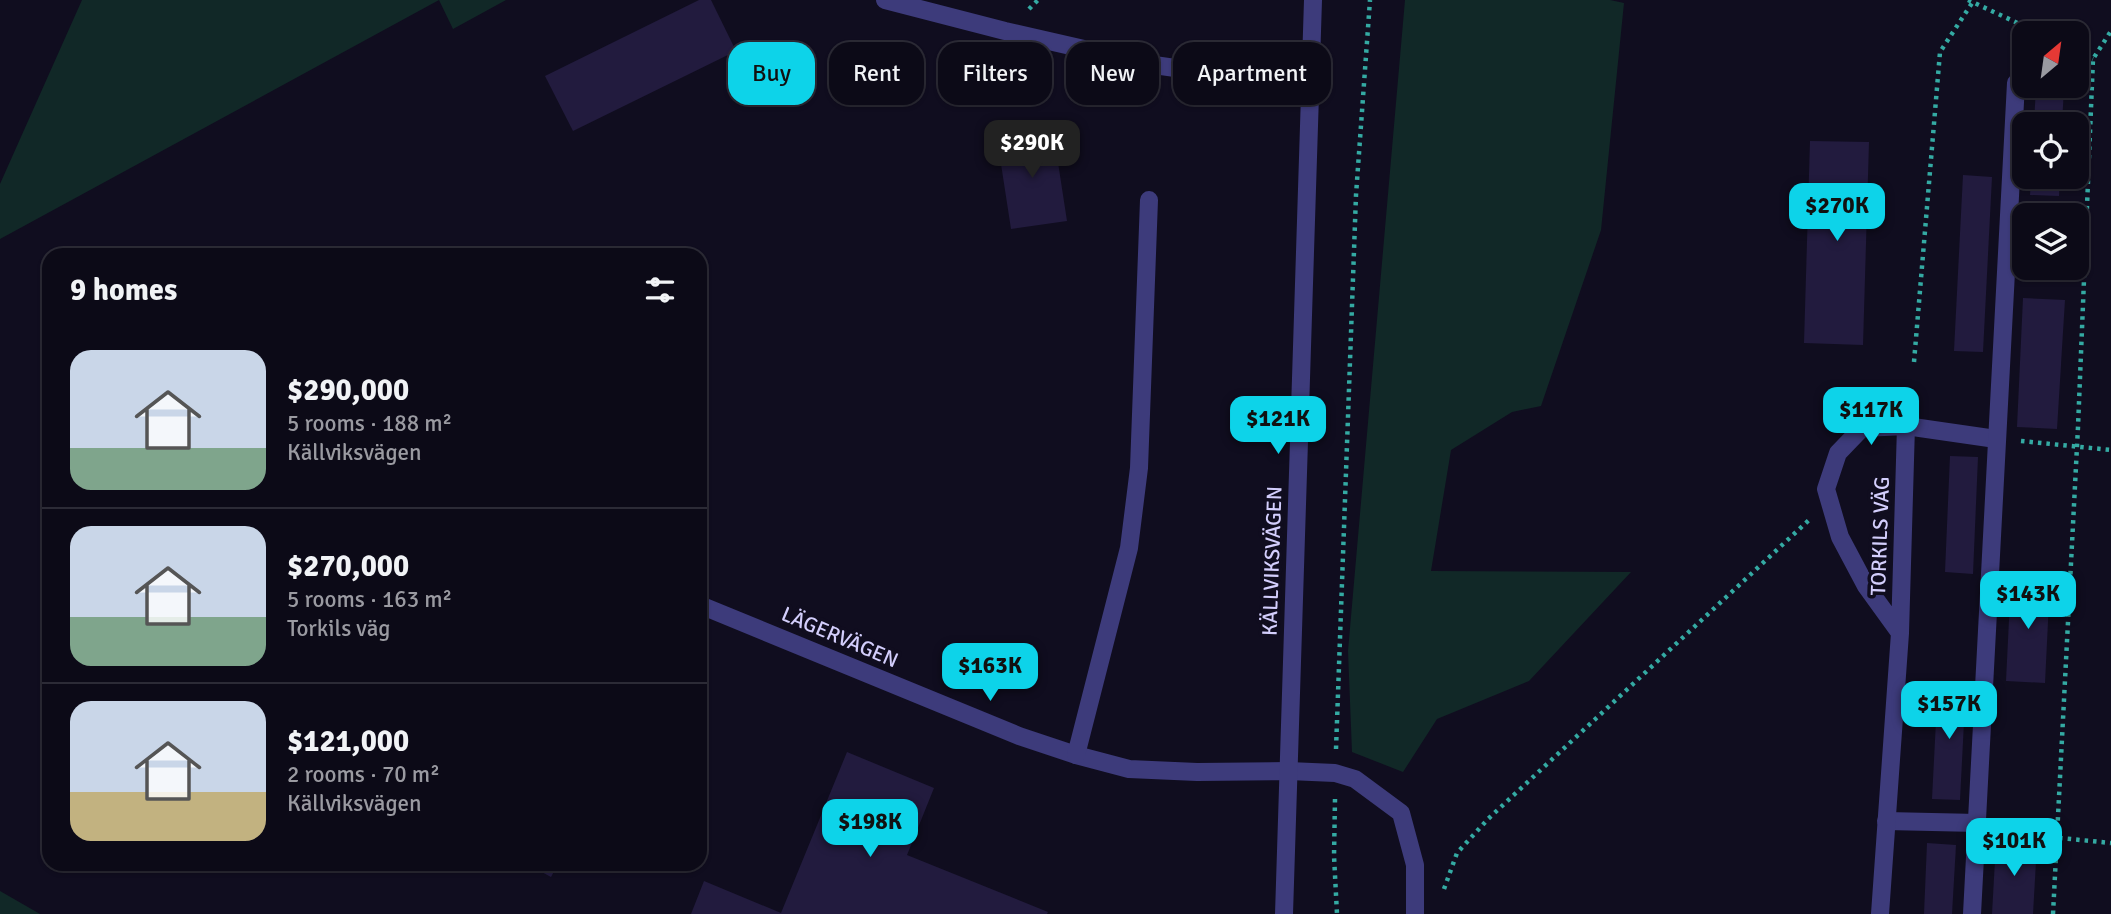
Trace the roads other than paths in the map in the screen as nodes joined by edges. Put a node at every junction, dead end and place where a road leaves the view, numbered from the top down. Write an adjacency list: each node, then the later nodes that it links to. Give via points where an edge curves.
1 (885, 0): 4 (street)
2 (1313, 0): 3 (street, KÄLLVIKSVÄGEN)
3 (1312, 42)
4 (1173, 68)
5 (2016, 98): 9 (street)
6 (1309, 105): 13 (street, KÄLLVIKSVÄGEN)
7 (1149, 200): 12 (street, via 1139,468 1129,548)
8 (1906, 426): 9 (street); 11 (street, TORKILS VÄG); 11 (street, TORKILS VÄG, via 1862,428 1838,453 1826,489 1840,537 1866,586)
9 (1996, 439): 15 (street)
10 (707, 608): 12 (street, LÄGERVÄGEN)
11 (1900, 633): 14 (street, TORKILS VÄG)
12 (1076, 755): 13 (street, LÄGERVÄGEN, via 1129,769)
13 (1289, 771): 16 (street, KÄLLVIKSVÄGEN); 17 (street, LÄGERVÄGEN, via 1335,773 1354,779 1401,813 1415,865)
14 (1886, 821): 15 (street); 18 (street, TORKILS VÄG)
15 (1978, 824): 19 (street)
16 (1284, 914)
17 (1415, 914)
18 (1880, 914)
19 (1972, 914)

